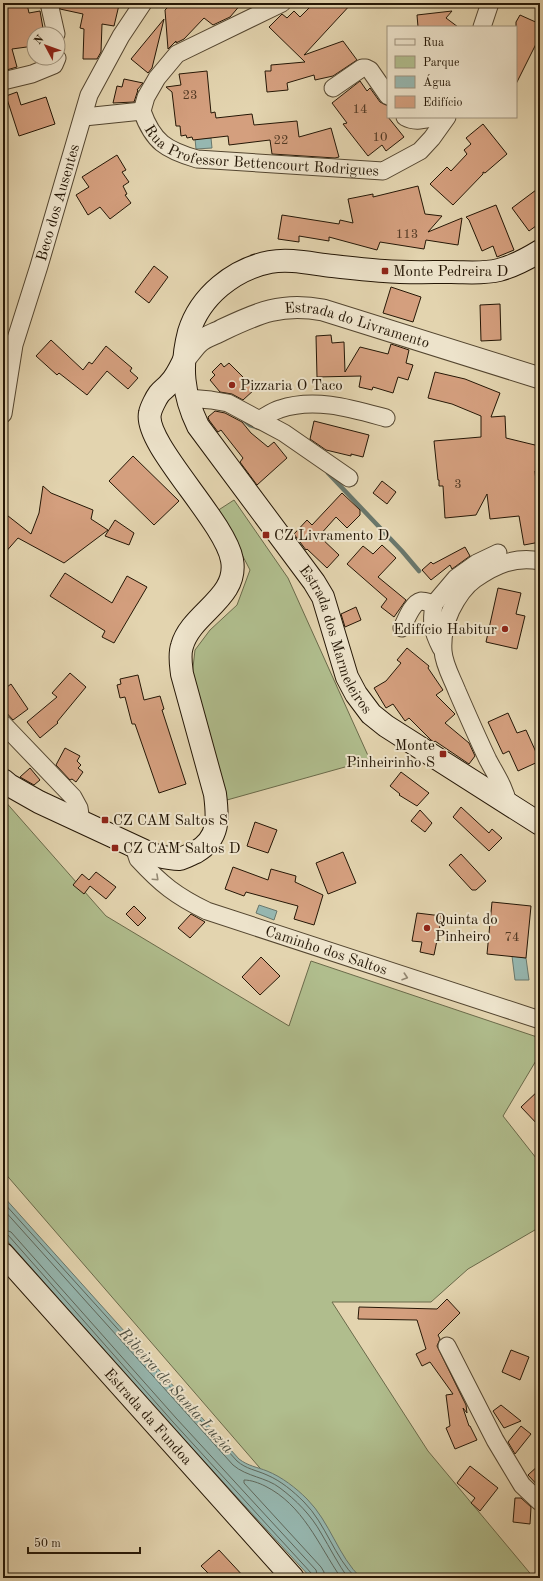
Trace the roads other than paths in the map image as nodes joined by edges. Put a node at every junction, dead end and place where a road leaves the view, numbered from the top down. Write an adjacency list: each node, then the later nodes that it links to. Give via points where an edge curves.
1 (49, 3): 5 (street)
2 (143, 3): 12 (street, Beco dos Ausentes, via 121,36 89,96)
3 (282, 3): 11 (street, via 177,54 157,78 146,97)
4 (490, 3): 6 (street)
5 (54, 26)
6 (482, 26)
7 (52, 66): 8 (street)
8 (3, 81)
9 (333, 88): 10 (street, via 362,68 366,68)
10 (387, 95)
11 (142, 111): 12 (street); 15 (street, Rua Professor Bettencourt Rodrigues, via 148,126 162,144 177,153 197,159 383,171 420,151)
12 (84, 117): 20 (street, Beco dos Ausentes, via 14,345)
13 (407, 118): 14 (street, via 418,121)
14 (432, 118)
15 (447, 118)
16 (540, 251): 17 (main road, Estrada dos Marmeleiros, via 520,262 483,273 385,271 287,261 270,262 245,270 215,290 200,308 191,327)
17 (184, 360): 18 (street, Estrada do Livramento, via 198,342 253,316 274,309 302,307 323,310); 19 (main road, Estrada dos Marmeleiros, via 184,386); 34 (main road, via 170,384 159,394 150,414 150,424 162,449 215,525 232,558 234,570 231,580 220,597 189,631 182,646 180,659 218,814 216,829 203,848 180,859 151,854)
18 (540, 378)
19 (188, 398): 22 (street, via 228,403); 31 (main road, Estrada dos Marmeleiros, via 198,426 323,597 347,677 367,708 386,726)
20 (3, 414)
21 (386, 418): 22 (street, via 352,408 321,404 294,405)
22 (258, 420): 23 (street, via 284,433)
23 (349, 478)
24 (540, 549): 26 (street, via 509,550 477,563 456,578)
25 (540, 561): 28 (street, via 532,559 504,562 470,583 455,601 445,625)
26 (434, 604): 27 (street, via 419,602); 28 (street, via 433,631)
27 (402, 628)
28 (443, 651): 31 (street, via 447,667 505,792)
29 (3, 724): 32 (street, via 73,797 79,808)
30 (3, 780): 32 (main road, via 39,802)
31 (508, 804): 33 (main road, Estrada dos Marmeleiros)
32 (81, 821): 34 (main road)
33 (540, 824)
34 (136, 846): 35 (street, Caminho dos Saltos, one-way to 35, via 138,859 160,881 184,900 207,912)
35 (540, 1020)
36 (3, 1254): 39 (main road, Estrada da Fundoa)
37 (447, 1346): 38 (street, via 502,1453 522,1485)
38 (540, 1502)
39 (293, 1578)

